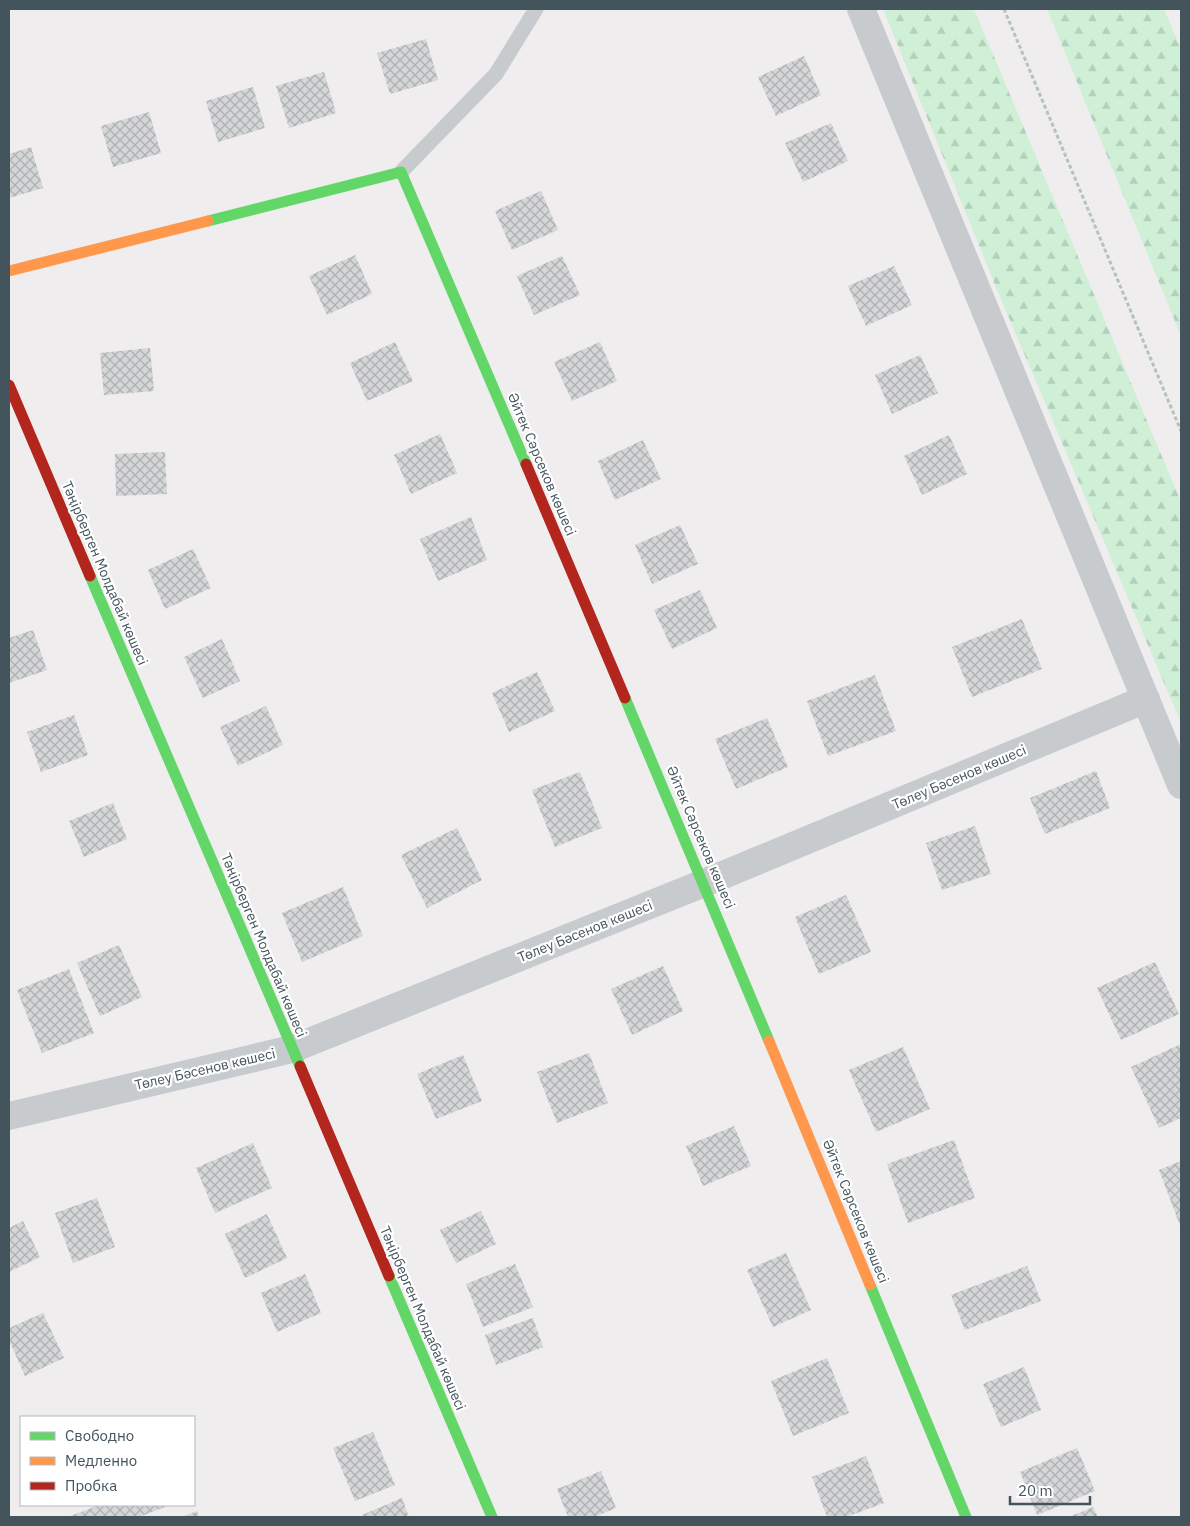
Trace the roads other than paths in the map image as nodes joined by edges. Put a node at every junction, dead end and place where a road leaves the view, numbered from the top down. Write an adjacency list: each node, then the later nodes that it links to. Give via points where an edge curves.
1 (536, 9): 3 (lane, via 496,74)
2 (861, 9): 6 (street)
3 (401, 172): 4 (street); 8 (street, Әйтек Сәрсеков көшесі)
4 (9, 271)
5 (9, 385): 9 (street, Тәңірберген Молдабай көшесі)
6 (1146, 699): 7 (street); 8 (street, Төлеу Бәсенов көшесі)
7 (1181, 785)
8 (704, 882): 9 (street, Төлеу Бәсенов көшесі); 12 (street, Әйтек Сәрсеков көшесі)
9 (292, 1049): 10 (street, Төлеу Бәсенов көшесі); 11 (street, Тәңірберген Молдабай көшесі)
10 (9, 1116)
11 (492, 1517)
12 (966, 1517)

